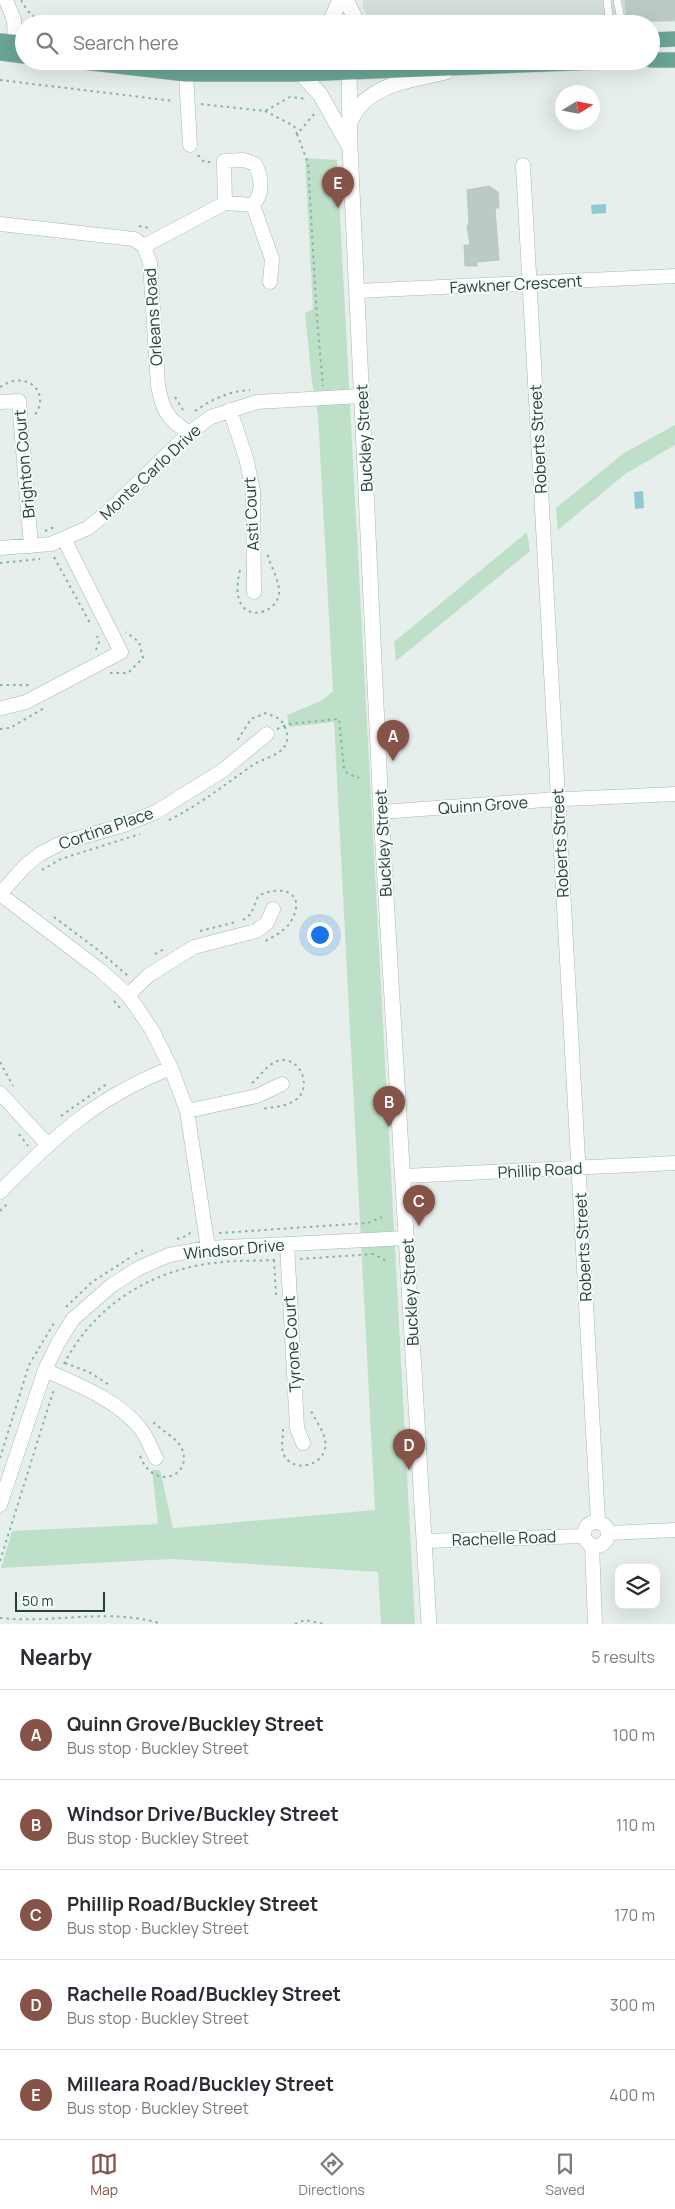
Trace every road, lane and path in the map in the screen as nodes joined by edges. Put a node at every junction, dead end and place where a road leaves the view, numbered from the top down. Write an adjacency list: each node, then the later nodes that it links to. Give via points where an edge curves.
1 (6, 0): 12 (street)
2 (21, 0): 6 (path)
3 (343, 0): 7 (main road); 8 (main road); 9 (main road)
4 (607, 0): 10 (lane)
5 (617, 0): 11 (lane)
6 (32, 15)
7 (334, 15)
8 (345, 15)
9 (352, 15)
10 (609, 15)
11 (620, 15)
12 (15, 24)
13 (675, 39): 14 (main road)
14 (660, 40)
15 (0, 41): 16 (main road)
16 (15, 42)
17 (15, 46): 18 (street)
18 (0, 53): 19 (main road)
19 (15, 55)
20 (660, 60): 21 (main road)
21 (675, 60)
22 (152, 70): 26 (main road)
23 (328, 70): 27 (main road)
24 (349, 70): 33 (main road, Buckley Street)
25 (455, 70): 33 (main road, via 377,92 362,102)
26 (186, 74): 27 (main road); 30 (street)
27 (301, 74): 36 (main road, via 320,94)
28 (0, 80): 30 (path)
29 (310, 99): 31 (path, via 290,97)
30 (188, 102): 31 (path); 35 (street)
31 (265, 112): 34 (path, via 294,126)
32 (316, 112): 34 (path)
33 (350, 122): 36 (main road, Buckley Street)
34 (297, 134): 49 (path, via 308,163 323,386)
35 (190, 145): 37 (path, via 204,162)
36 (350, 148): 48 (main road, Buckley Street)
37 (224, 161): 39 (street); 40 (street, via 244,160 254,164 260,175 261,188)
38 (523, 165): 47 (street, Roberts Street)
39 (225, 203): 40 (street); 43 (street)
40 (254, 205): 46 (street, via 272,259)
41 (0, 224): 44 (street, Orleans Road, via 134,239)
42 (138, 226): 43 (path, via 158,229)
43 (162, 237): 44 (street)
44 (144, 246): 55 (street, Orleans Road, via 150,263 161,405 172,421)
45 (675, 276): 47 (street, Fawkner Crescent)
46 (270, 282)
47 (529, 284): 48 (street, Fawkner Crescent); 73 (street, Roberts Street)
48 (358, 291): 51 (main road, Buckley Street)
49 (329, 386)
50 (172, 390): 54 (path)
51 (362, 396): 53 (street, Monte Carlo Drive, via 257,402); 74 (main road, Buckley Street)
52 (0, 402): 57 (street, Brighton Court, via 19,401)
53 (230, 410): 55 (street, Monte Carlo Drive, via 212,417); 61 (street, Asti Court, via 253,490)
54 (187, 417)
55 (189, 433): 56 (street, Monte Carlo Drive, via 110,510)
56 (67, 545): 57 (street, Monte Carlo Drive); 59 (path); 67 (street, via 121,652 41,695)
57 (32, 546): 58 (street, Monte Carlo Drive)
58 (0, 548)
59 (54, 556): 60 (path); 62 (path)
60 (0, 563)
61 (254, 592)
62 (92, 625)
63 (97, 634): 64 (path)
64 (96, 650)
65 (32, 685): 66 (path)
66 (0, 686)
67 (2, 708)
68 (284, 726): 69 (path); 70 (path, via 272,715 258,715 251,719); 71 (path, via 340,719 344,769)
69 (267, 734): 75 (street, Cortina Place, via 222,771 156,812 61,843 40,854)
70 (236, 744)
71 (359, 778)
72 (675, 794): 73 (street, Quinn Grove)
73 (558, 800): 74 (street, Quinn Grove); 88 (street, Roberts Street)
74 (381, 812): 89 (main road, Buckley Street)
75 (0, 894): 77 (street, via 63,940)
76 (273, 909): 77 (street, via 267,923 256,931 194,947 150,975)
77 (128, 995): 80 (street, via 152,1030)
78 (111, 998): 79 (path)
79 (122, 1011)
80 (171, 1068): 85 (street); 86 (street, via 131,1084 99,1103)
81 (252, 1084): 84 (path, via 277,1061 289,1061 298,1065 302,1072 304,1090 300,1096 292,1103)
82 (282, 1084): 85 (street, via 257,1096)
83 (0, 1093): 86 (street)
84 (260, 1109)
85 (187, 1110): 95 (street)
86 (47, 1144): 90 (street)
87 (675, 1163): 88 (street, Phillip Road)
88 (578, 1168): 89 (street, Phillip Road); 111 (street, Roberts Street)
89 (404, 1176): 97 (main road, Buckley Street)
90 (0, 1192)
91 (13, 1198): 92 (path)
92 (0, 1211)
93 (382, 1216): 95 (path, via 368,1223)
94 (192, 1228): 96 (path)
95 (206, 1233): 96 (path); 101 (street)
96 (189, 1235): 98 (path)
97 (406, 1238): 99 (street, Windsor Drive); 115 (main road, Buckley Street)
98 (175, 1240)
99 (287, 1244): 101 (street, Windsor Drive); 102 (street, Tyrone Court)
100 (151, 1247): 104 (path, via 116,1264)
101 (208, 1248): 106 (street, Windsor Drive, via 169,1255 139,1268 112,1286 73,1320 58,1343)
102 (287, 1260): 103 (path, via 373,1254); 106 (path, via 214,1262 186,1267 136,1287 93,1321); 107 (street, Tyrone Court, via 297,1428)
103 (385, 1260)
104 (64, 1309)
105 (58, 1317): 108 (path, via 29,1365)
106 (51, 1373): 109 (street, via 92,1391 122,1410 141,1429); 110 (street, Windsor Drive); 116 (path)
107 (303, 1443)
108 (0, 1458)
109 (156, 1458)
110 (0, 1505)
111 (598, 1521): 113 (street, via 605,1525); 114 (street, via 587,1525)
112 (675, 1530): 113 (street)
113 (608, 1533): 114 (street, via 604,1544)
114 (588, 1540): 115 (street, Rachelle Road); 122 (street)
115 (424, 1541): 121 (main road, Buckley Street)
116 (0, 1561)
117 (0, 1618): 118 (path, via 40,1622 125,1617)
118 (162, 1624)
119 (295, 1624): 120 (path, via 305,1620)
120 (324, 1624)
121 (429, 1624)
122 (595, 1624)

